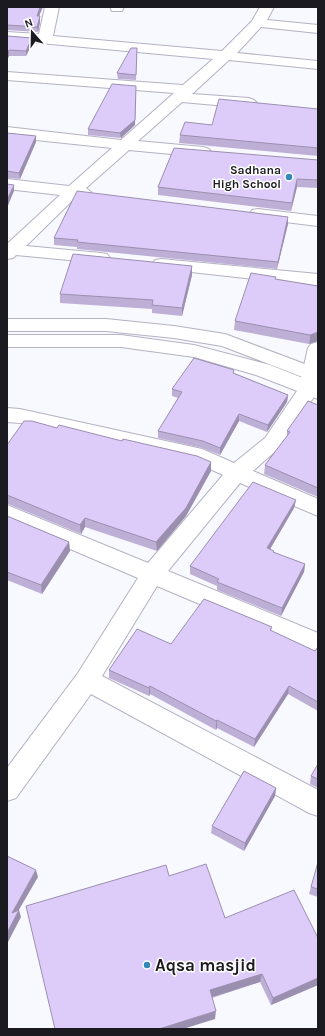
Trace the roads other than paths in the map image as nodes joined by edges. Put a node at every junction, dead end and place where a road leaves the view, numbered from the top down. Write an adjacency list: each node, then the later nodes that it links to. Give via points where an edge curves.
1 (52, 7): 6 (street)
2 (267, 7): 3 (street)
3 (258, 23): 4 (street); 7 (street)
4 (318, 29)
5 (7, 36): 6 (street)
6 (45, 39): 7 (street)
7 (225, 56): 8 (street); 10 (street)
8 (318, 65)
9 (7, 76): 10 (street)
10 (183, 94): 11 (street); 13 (street)
11 (264, 105)
12 (7, 132): 13 (street)
13 (126, 145): 14 (street); 16 (street)
14 (218, 153)
15 (7, 184): 16 (street)
16 (73, 191): 17 (street); 20 (street)
17 (97, 194)
18 (239, 212): 19 (street)
19 (318, 222)
20 (9, 251): 21 (street)
21 (115, 260)
22 (146, 263): 23 (street)
23 (318, 280)
24 (7, 325): 27 (street, via 106,326 225,340)
25 (7, 341): 27 (street, via 121,341 194,351)
26 (318, 348): 27 (street)
27 (314, 382): 29 (street, via 272,443)
28 (7, 415): 29 (street, via 202,457)
29 (237, 472): 30 (street); 32 (street)
30 (318, 508)
31 (9, 518): 32 (street)
32 (152, 574): 33 (street); 34 (street)
33 (318, 644)
34 (87, 680): 35 (street); 36 (street)
35 (7, 789)
36 (318, 804)

